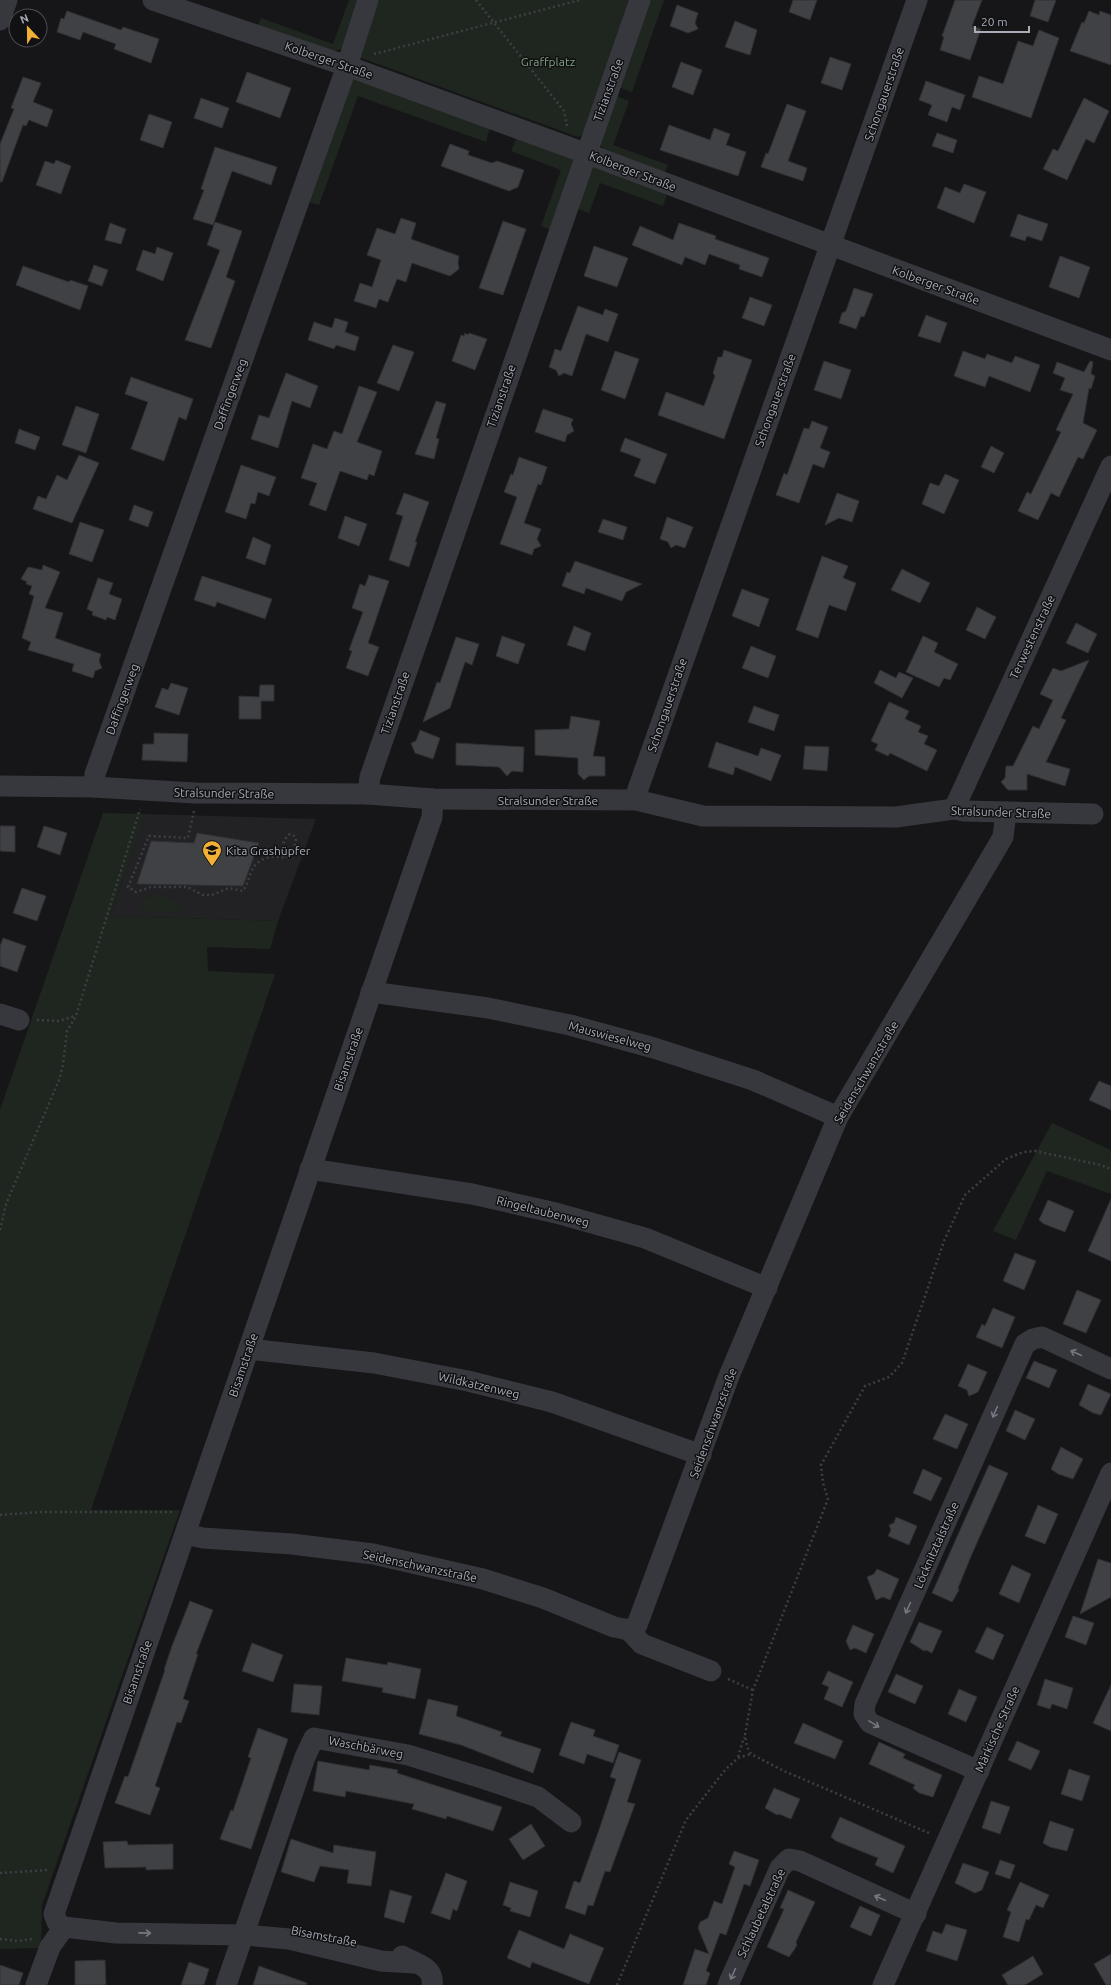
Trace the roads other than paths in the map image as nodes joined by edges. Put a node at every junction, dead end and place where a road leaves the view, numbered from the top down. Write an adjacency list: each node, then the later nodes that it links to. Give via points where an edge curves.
1 (7, 0): 6 (street)
2 (153, 0): 7 (street, Kolberger Straße)
3 (368, 0): 7 (street, Daffingerweg)
4 (640, 0): 8 (street, Tizianstraße)
5 (917, 0): 9 (street, Schongauerstraße)
6 (0, 20)
7 (347, 63): 8 (street, Kolberger Straße); 13 (street, Daffingerweg, via 95,774)
8 (578, 151): 9 (street, Kolberger Straße); 14 (street, Tizianstraße, via 370,777)
9 (830, 246): 10 (street, Kolberger Straße); 16 (street, Schongauerstraße, via 730,525)
10 (1111, 350)
11 (1111, 466): 17 (street, Terwestenstraße)
12 (0, 786): 13 (street, Stralsunder Straße)
13 (94, 787): 14 (street, Stralsunder Straße, via 277,794)
14 (368, 794): 15 (street, Stralsunder Straße)
15 (433, 800): 16 (street, Stralsunder Straße); 20 (street, Bisamstraße, via 432,817)
16 (636, 800): 17 (street, Stralsunder Straße, via 704,816 896,817)
17 (954, 809): 18 (street, Stralsunder Straße)
18 (1006, 812): 19 (street, Stralsunder Straße); 21 (street, Seidenschwanzstraße, via 1003,837)
19 (1093, 814)
20 (371, 992): 21 (street, Mauswieselweg, via 488,1008 570,1025 654,1048 753,1080); 22 (street, Bisamstraße)
21 (838, 1117): 23 (street, Seidenschwanzstraße)
22 (310, 1169): 23 (street, Ringeltaubenweg, via 472,1194 556,1213 645,1238); 24 (street, Bisamstraße)
23 (766, 1288): 26 (street, Seidenschwanzstraße, via 729,1376)
24 (249, 1349): 26 (street, Wildkatzenweg, via 374,1363 468,1381 552,1402); 28 (street, Bisamstraße)
25 (1111, 1369): 31 (street, Löcknitztalstraße, one-way to 31, via 1042,1337 1025,1344 865,1704 864,1714 870,1723)
26 (701, 1455): 29 (street, Seidenschwanzstraße, via 642,1615 637,1625)
27 (1111, 1473): 31 (street, Märkische Straße)
28 (185, 1534): 29 (street, Seidenschwanzstraße, via 203,1538 292,1544 372,1554 483,1579 543,1598 614,1627); 34 (street, Bisamstraße, via 54,1914 57,1922)
29 (629, 1630): 30 (street, via 642,1644)
30 (711, 1671)
31 (979, 1770): 33 (street, Märkische Straße)
32 (571, 1822): 35 (street, Waschbärweg, via 538,1797 485,1779 408,1755 314,1738 305,1757)
33 (916, 1914): 39 (street, Schlaubetalstraße, one-way to 39, via 800,1861 789,1859 780,1868); 40 (street, Märkische Straße)
34 (64, 1927): 35 (street, Bisamstraße, via 116,1933); 36 (street, via 50,1947)
35 (246, 1929): 37 (street, Waschbärweg); 38 (street, Bisamstraße, via 381,1961 414,1963 427,1968 433,1978)
36 (36, 1985)
37 (226, 1985)
38 (432, 1985)
39 (728, 1985)
40 (884, 1985)

